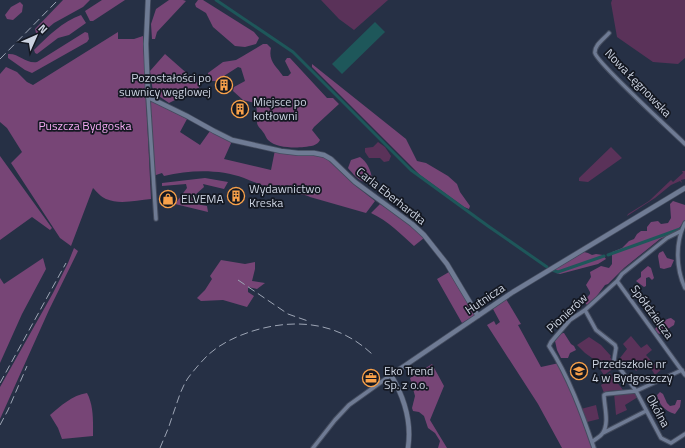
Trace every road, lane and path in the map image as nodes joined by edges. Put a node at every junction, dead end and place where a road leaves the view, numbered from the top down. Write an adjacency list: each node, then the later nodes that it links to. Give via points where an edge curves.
1 (148, 0): 3 (street)
2 (609, 33): 4 (street, Nowa Łęgnowska, via 598,45 596,57)
3 (148, 97): 6 (street); 12 (street, Carla Eberhardta, via 232,140 298,153 314,152 331,159 355,182 424,235 447,264)
4 (685, 144)
5 (685, 188): 12 (street, Hutnicza)
6 (156, 219)
7 (685, 223): 8 (street)
8 (681, 231): 9 (street, Pionierów, via 646,254); 10 (street, via 678,260)
9 (617, 281): 11 (street, Pionierów); 13 (street, Spółdzielcza)
10 (685, 288)
11 (585, 310): 16 (street, Okólna, via 596,330 615,345 614,360); 20 (street, Pionierów, via 570,320 549,346 560,362)
12 (478, 316): 15 (street, Hutnicza)
13 (682, 370): 14 (street, Spółdzielcza); 16 (street, Okólna)
14 (685, 374)
15 (391, 375): 21 (street, Hutnicza, via 351,404); 22 (street, via 404,400 410,435)
16 (636, 391): 17 (street, Okólna); 18 (street, via 604,395 606,421)
17 (646, 410): 18 (street); 19 (street, Okólna, via 665,441 671,443)
18 (603, 433): 20 (street)
19 (685, 434)
20 (592, 442): 23 (street)
21 (313, 448)
22 (408, 448)
23 (594, 448)

